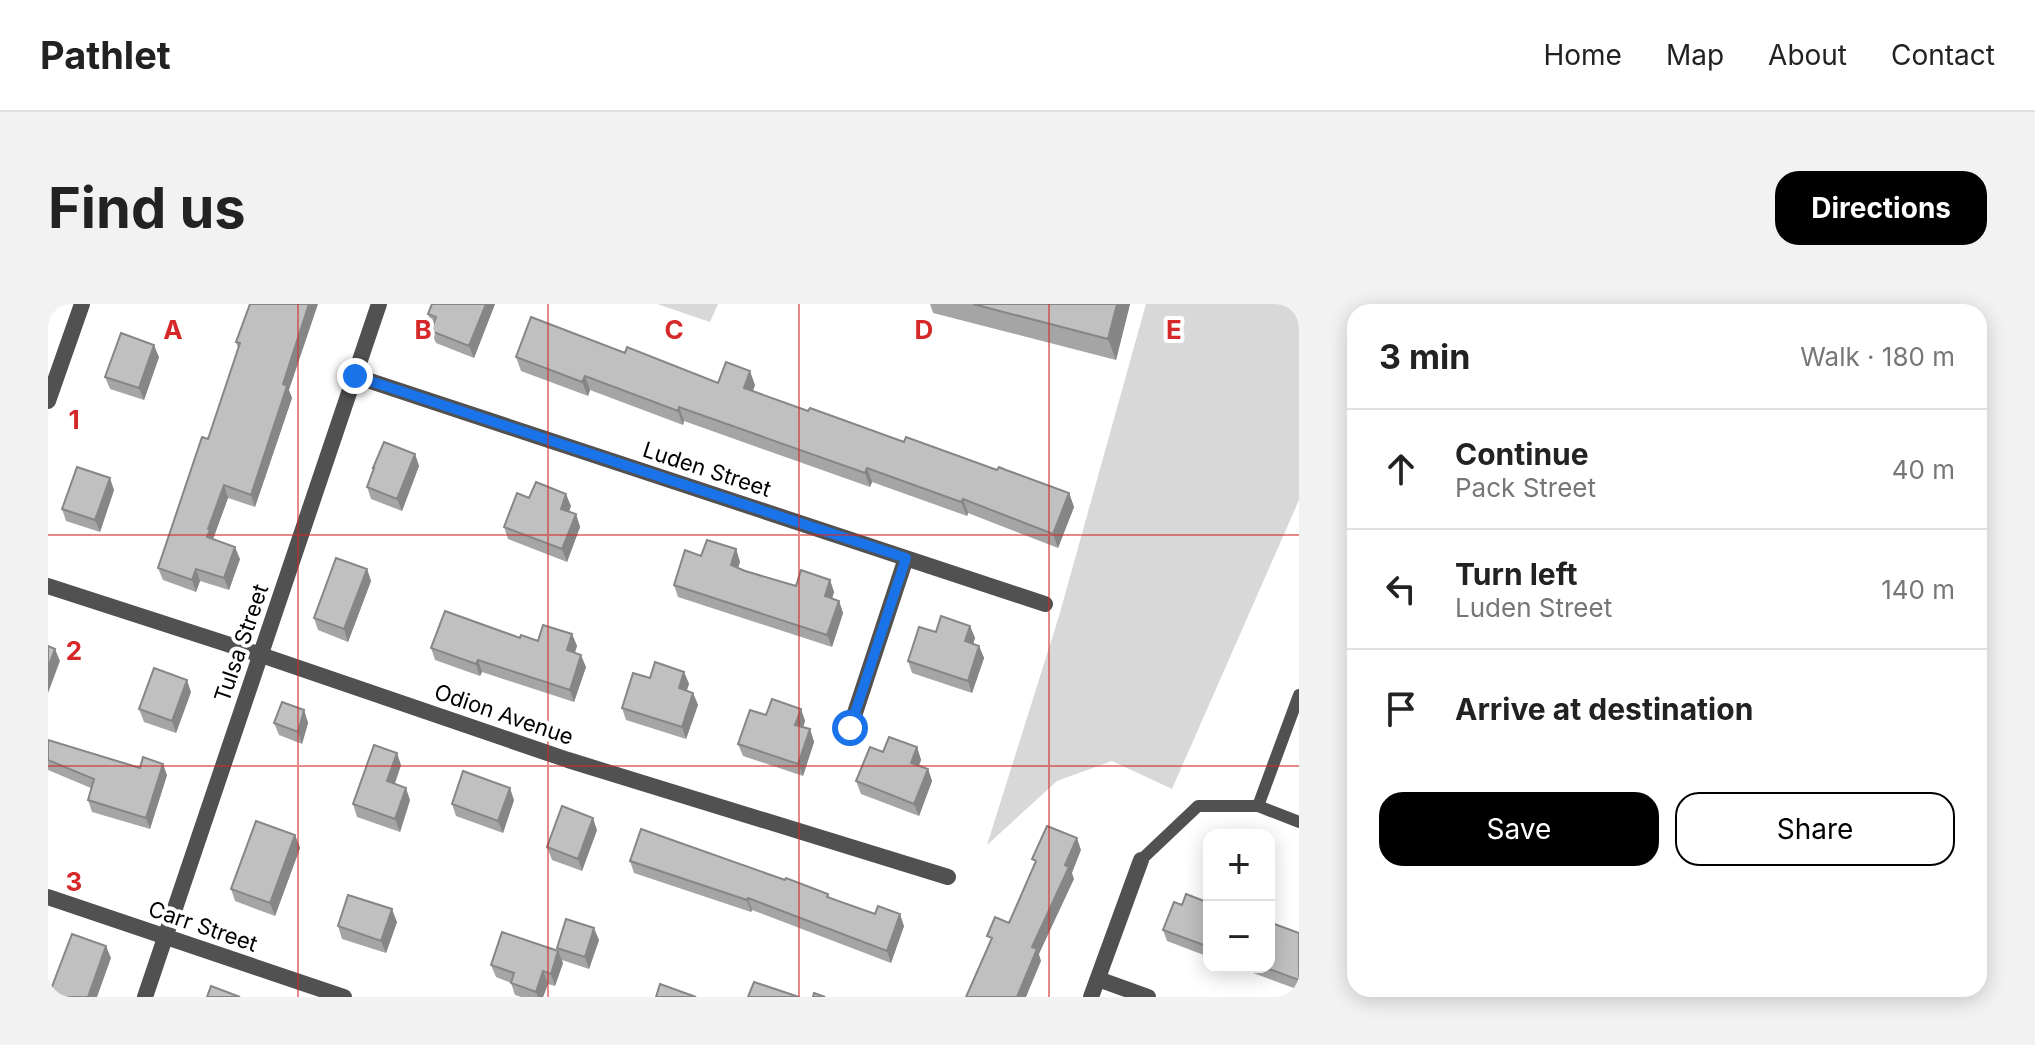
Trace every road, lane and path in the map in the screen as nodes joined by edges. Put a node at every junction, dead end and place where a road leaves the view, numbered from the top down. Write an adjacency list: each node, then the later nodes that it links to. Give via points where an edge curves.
1 (82, 304): 4 (street)
2 (379, 304): 3 (street, Tulsa Street)
3 (355, 376): 5 (street, Luden Street); 8 (street, Tulsa Street)
4 (48, 401)
5 (906, 558): 7 (street, Luden Street); 10 (street)
6 (48, 586): 8 (street, Odion Avenue)
7 (1045, 604)
8 (261, 655): 14 (street, Odion Avenue, via 568,760); 16 (street, Tulsa Street)
9 (1299, 695): 11 (lane)
10 (850, 728)
11 (1258, 806): 12 (lane); 13 (lane, via 1198,806)
12 (1299, 822)
13 (1141, 860): 17 (street)
14 (948, 877)
15 (48, 897): 16 (street, Carr Street)
16 (165, 936): 18 (street, Tulsa Street); 19 (street, Carr Street)
17 (1098, 979): 20 (street); 21 (street)
18 (145, 997)
19 (344, 997)
20 (1091, 997)
21 (1148, 997)

